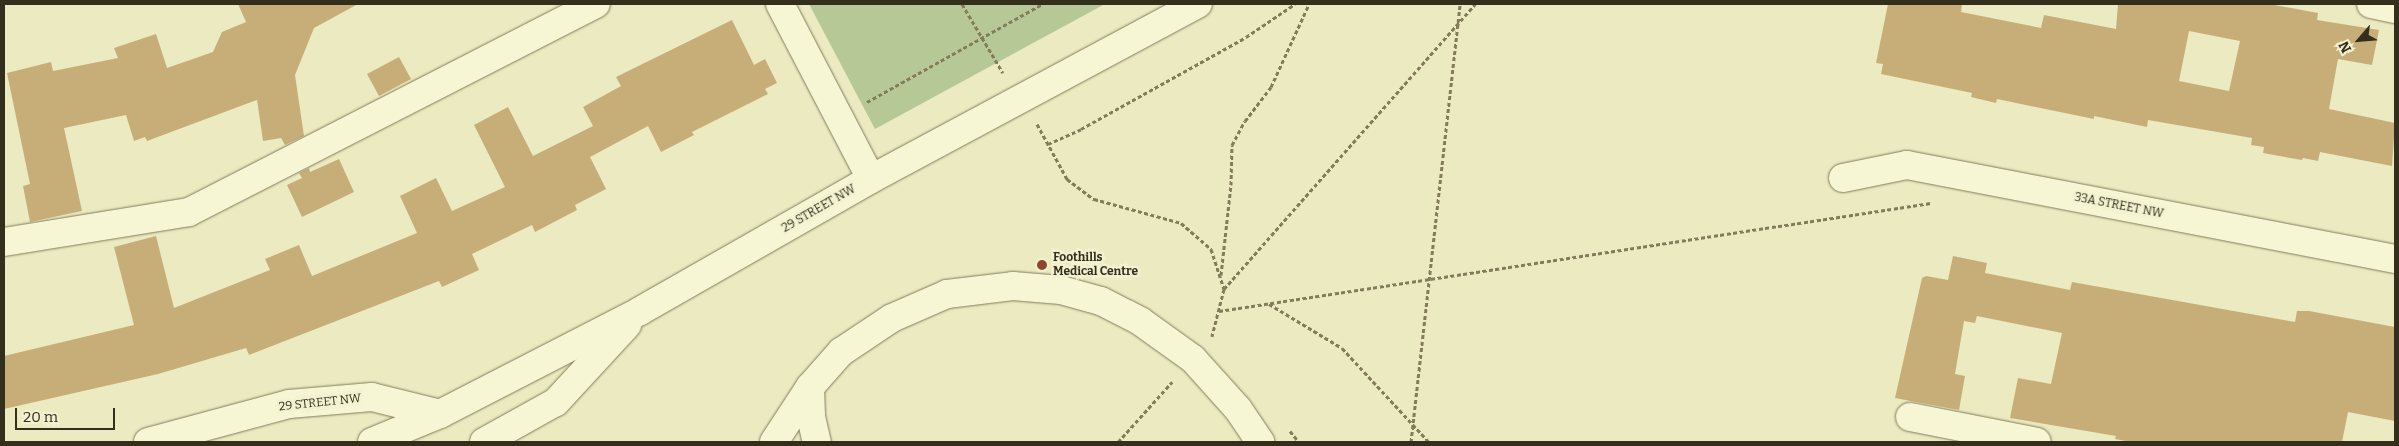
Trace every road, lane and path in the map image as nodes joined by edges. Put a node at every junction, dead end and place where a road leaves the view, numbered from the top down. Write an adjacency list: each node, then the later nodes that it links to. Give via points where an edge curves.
1 (596, 4): 21 (street, via 189,212)
2 (780, 4): 15 (street)
3 (962, 4): 13 (path)
4 (1042, 4): 13 (path)
5 (1198, 4): 19 (street, 29 STREET NW)
6 (1295, 4): 17 (path, via 1246,37)
7 (1309, 4): 23 (path, via 1271,87 1245,121 1232,146 1231,185)
8 (1460, 4): 12 (path)
9 (1475, 4): 12 (path)
10 (2371, 4): 11 (street)
11 (2395, 9)
12 (1458, 23): 24 (path); 25 (path)
13 (980, 38): 14 (path); 15 (path)
14 (1003, 74)
15 (838, 119): 19 (street)
16 (1041, 129): 17 (path)
17 (1048, 144): 23 (path, via 1067,179 1094,199 1181,224 1211,249)
18 (1843, 178): 22 (street, 33A STREET NW, via 1907,165)
19 (871, 179): 27 (street, 29 STREET NW)
20 (1939, 202): 24 (path)
21 (4, 242)
22 (2395, 259)
23 (1220, 278): 25 (path)
24 (1430, 279): 26 (path); 34 (path)
25 (1224, 289): 28 (path)
26 (1269, 304): 28 (path); 34 (path, via 1342,348)
27 (640, 311): 32 (street, 29 STREET NW); 38 (street, via 556,402)
28 (1219, 311): 29 (path)
29 (1209, 340)
30 (1176, 378): 41 (path)
31 (810, 387): 39 (street); 40 (street, via 811,417); 42 (street, via 849,348 892,318 947,294 1013,286 1061,290 1101,301 1140,320 1193,359 1238,408)
32 (440, 414): 35 (street, 29 STREET NW, via 372,398 289,404 230,418); 37 (street, 29 STREET NW)
33 (1910, 417): 45 (street)
34 (1413, 425): 43 (path); 44 (path)
35 (209, 435): 36 (street, 29 STREET NW)
36 (148, 442)
37 (372, 442)
38 (484, 442)
39 (774, 442)
40 (817, 442)
41 (1118, 442)
42 (1260, 442)
43 (1411, 442)
44 (1429, 442)
45 (2037, 442)

